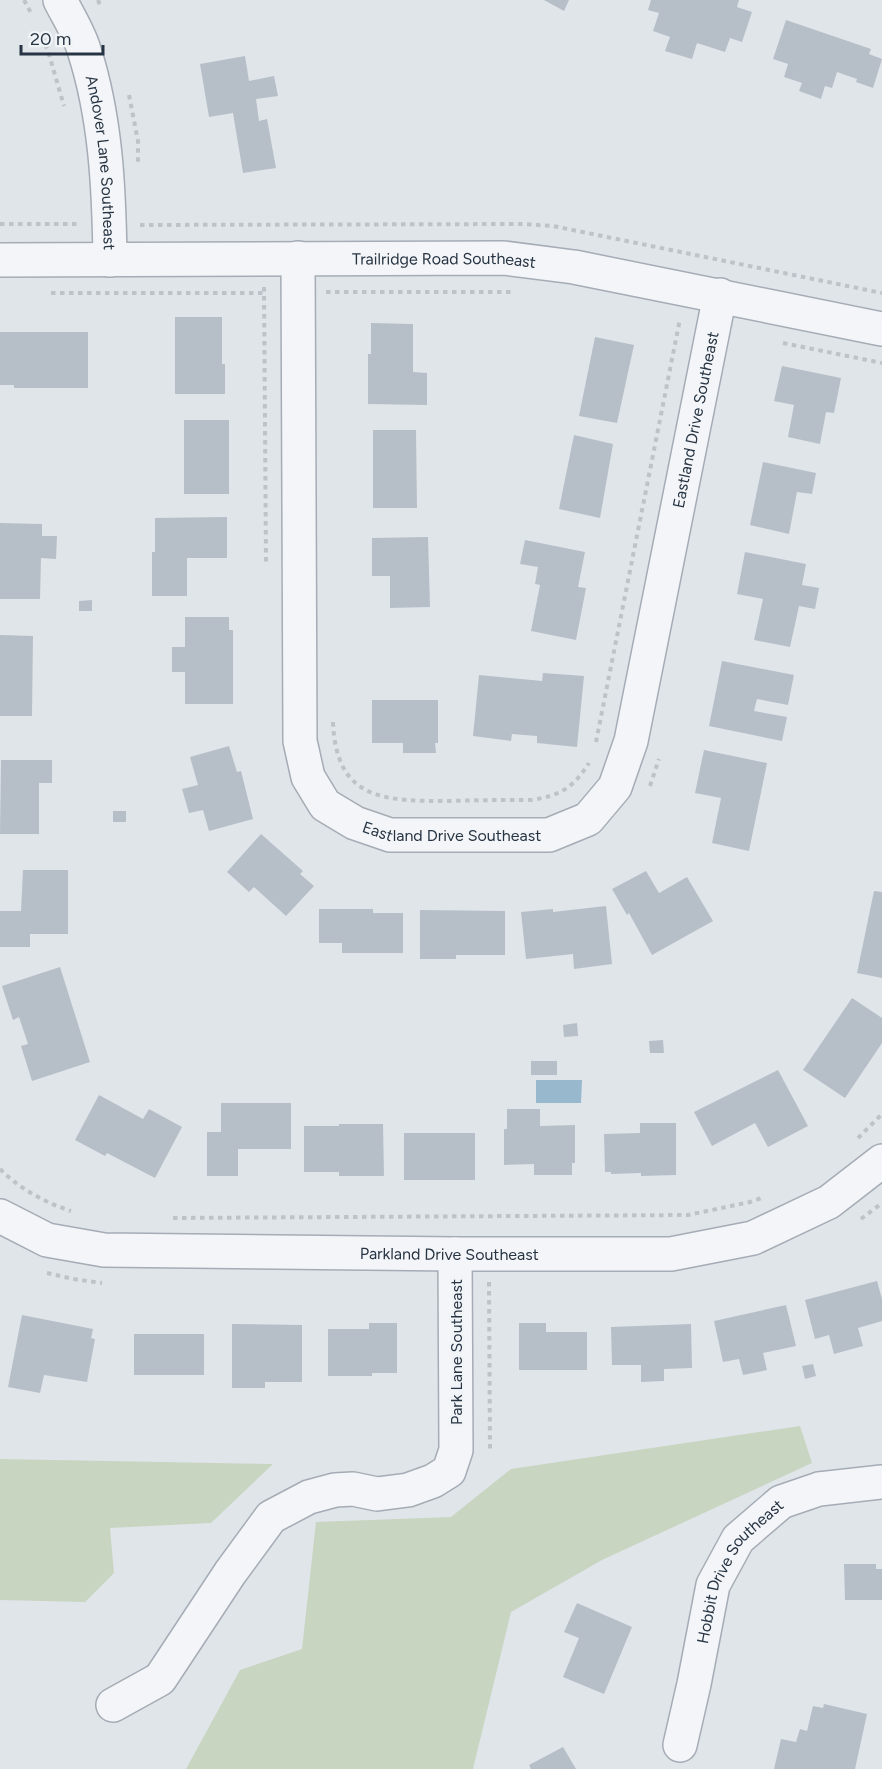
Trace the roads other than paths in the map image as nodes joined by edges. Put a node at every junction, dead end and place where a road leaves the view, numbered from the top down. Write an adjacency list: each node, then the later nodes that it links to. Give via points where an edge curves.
1 (60, 0): 4 (street, Andover Lane Southeast, via 84,48 104,134)
2 (298, 258): 4 (street, Trailridge Road Southeast); 5 (street, Trailridge Road Southeast, via 504,258); 5 (street, Eastland Drive Southeast, via 300,741 308,777 325,805 355,824 390,835 549,836 588,819 615,787 631,741)
3 (0, 260): 4 (street, Trailridge Road Southeast)
4 (110, 260)
5 (720, 295): 6 (street, Trailridge Road Southeast)
6 (882, 329)
7 (882, 1161): 9 (street, Parkland Drive Southeast, via 830,1202 753,1238 671,1254)
8 (0, 1216): 9 (street, Parkland Drive Southeast, via 47,1240 104,1250)
9 (455, 1254): 11 (street, Park Lane Southeast, via 456,1450 449,1470 408,1490 377,1494 335,1490 309,1497 271,1517 160,1679)
10 (882, 1482): 12 (street, Hobbit Drive Southeast, via 819,1489 781,1502 738,1539 712,1585)
11 (112, 1705)
12 (680, 1745)

